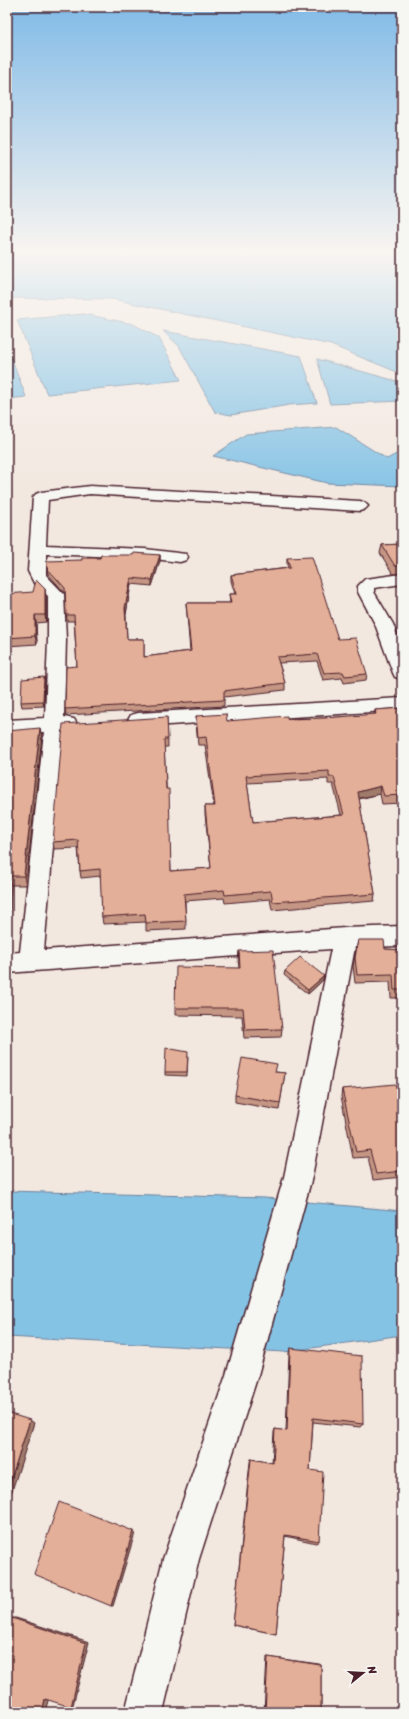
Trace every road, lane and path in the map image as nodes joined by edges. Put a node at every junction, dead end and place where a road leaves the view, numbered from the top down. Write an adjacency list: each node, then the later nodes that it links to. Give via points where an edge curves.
1 (360, 506): 2 (street, via 90,490 41,497)
2 (38, 549): 3 (street, via 151,552); 9 (street, via 36,572 39,581 56,594)
3 (180, 557)
4 (402, 579): 5 (street, via 371,582 366,586 366,592 384,624)
5 (402, 672)
6 (402, 704): 7 (street)
7 (117, 721)
8 (86, 723): 9 (street)
9 (54, 725): 10 (street); 13 (street)
10 (7, 727)
11 (402, 936): 12 (street)
12 (345, 938): 13 (street); 15 (street, via 298,1177 242,1375 181,1559)
13 (31, 962): 14 (street)
14 (7, 963)
15 (144, 1712)

